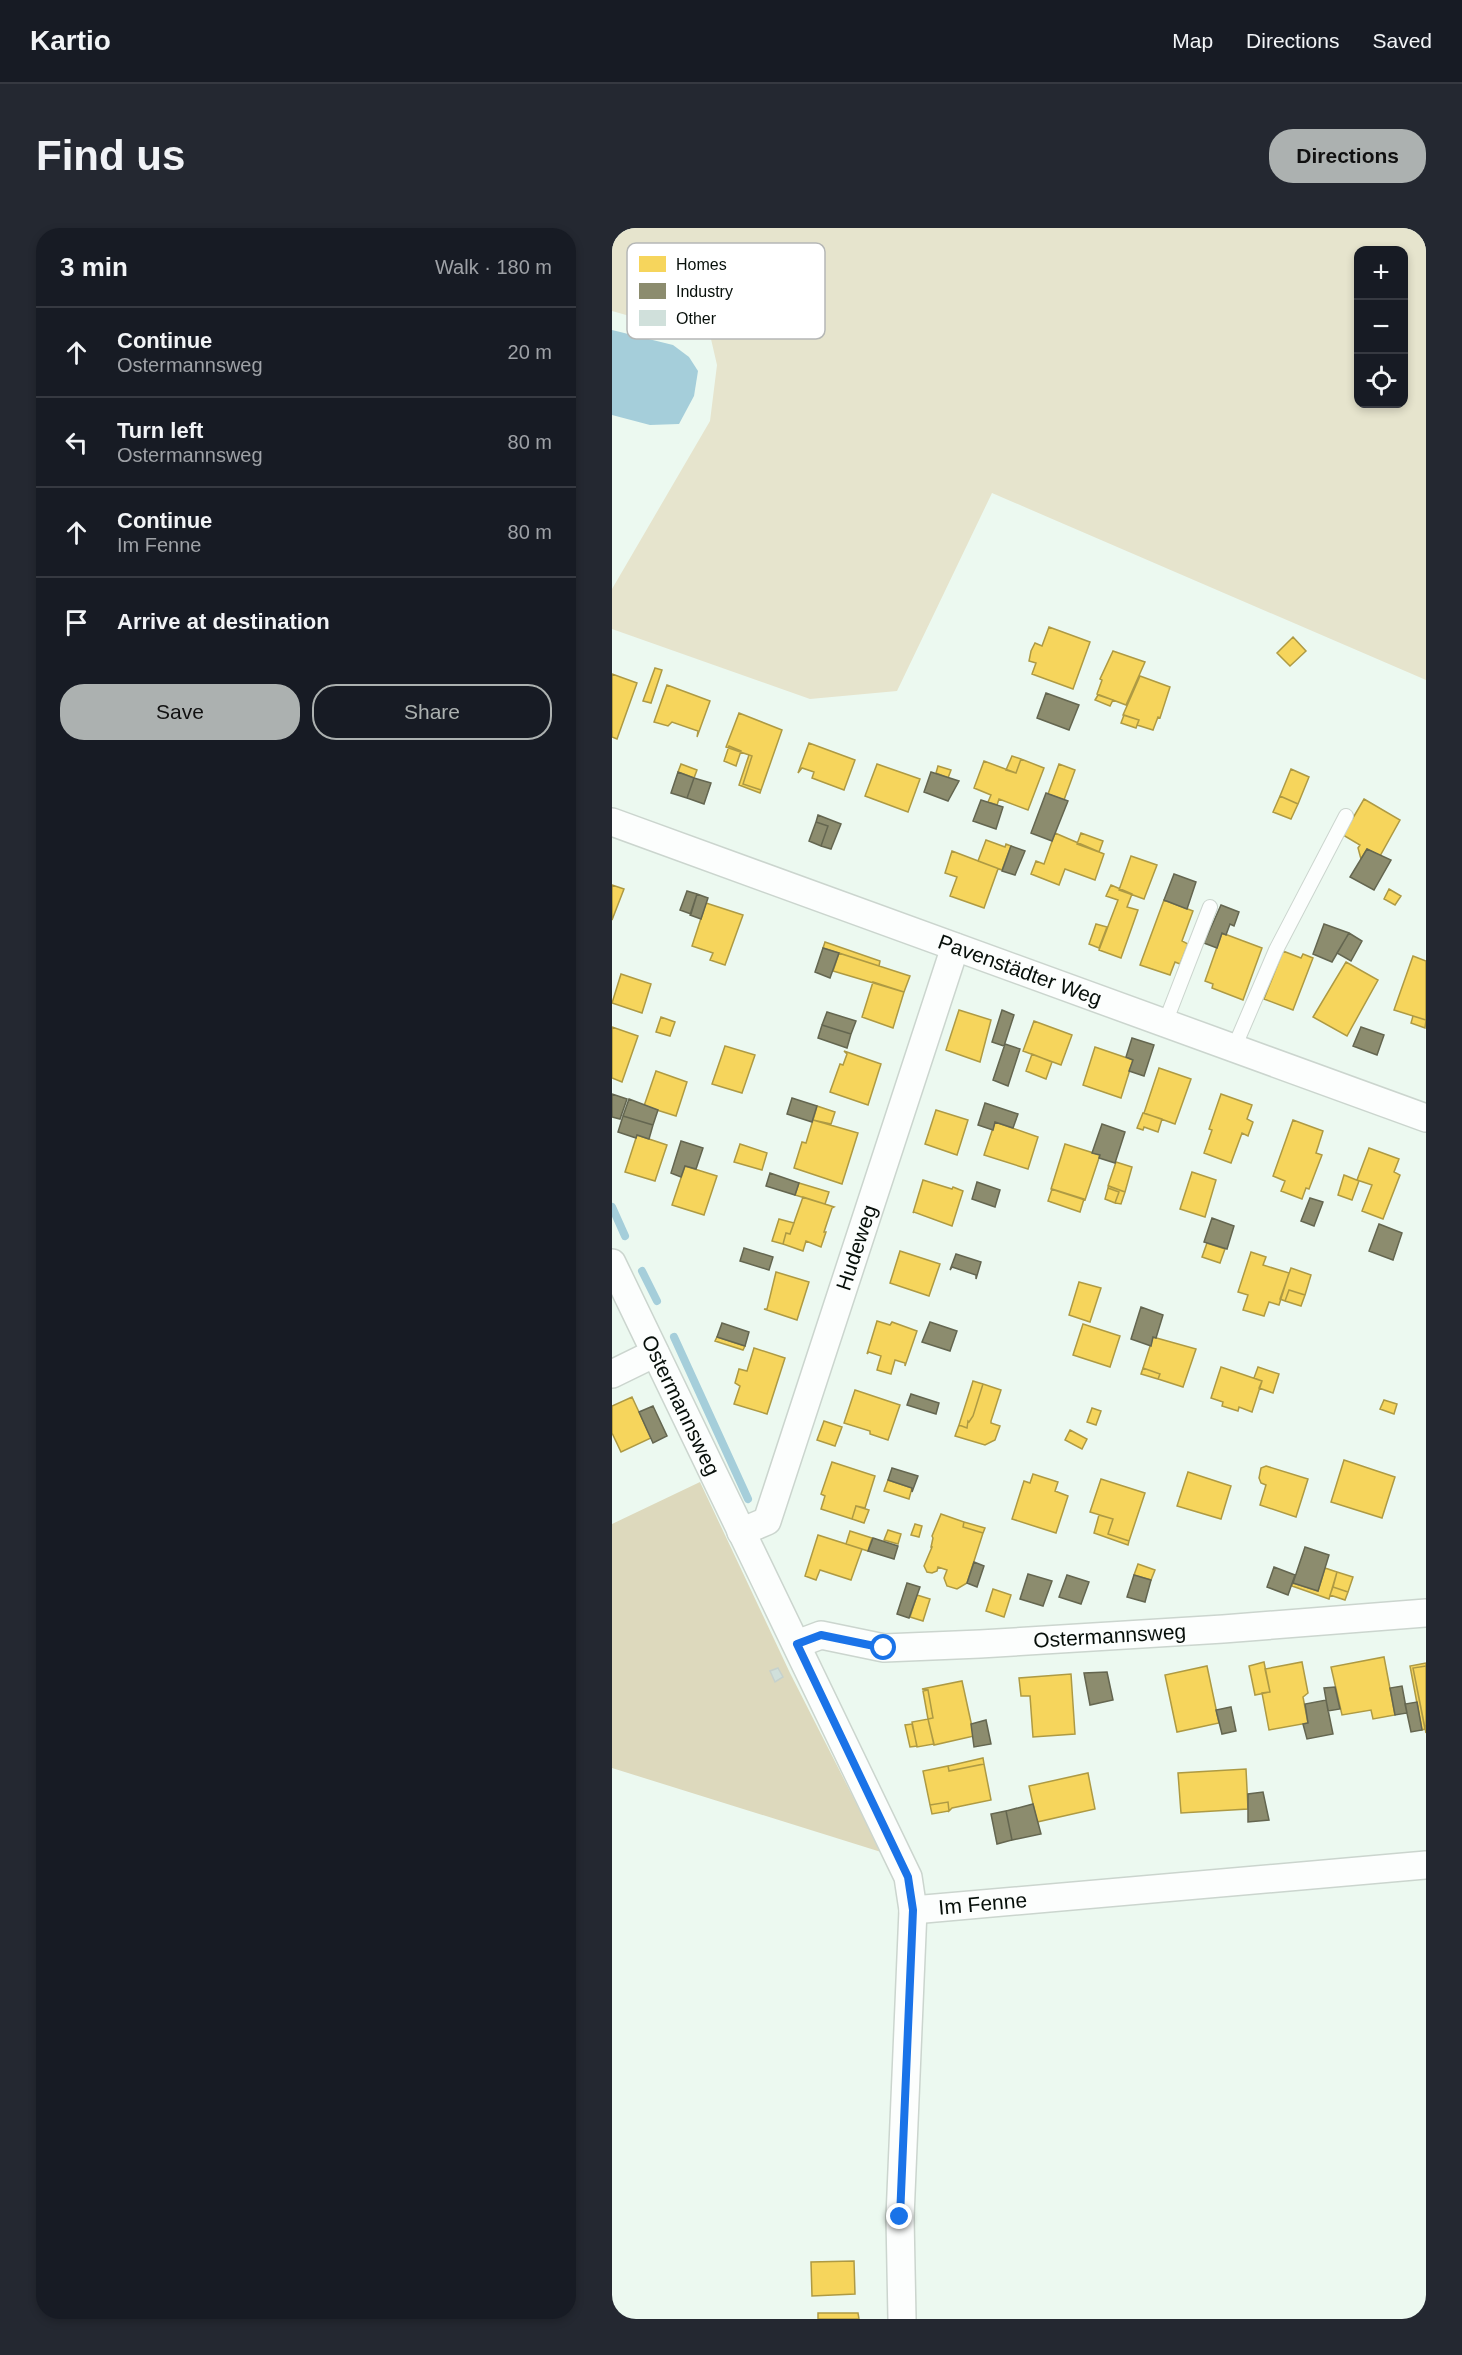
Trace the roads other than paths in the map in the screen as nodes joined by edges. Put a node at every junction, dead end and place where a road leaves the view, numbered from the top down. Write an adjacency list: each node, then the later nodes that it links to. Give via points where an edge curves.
1 (1346, 816): 6 (lane, via 1276,950)
2 (612, 822): 4 (street, Pavenstädter Weg)
3 (1210, 907): 5 (lane)
4 (956, 947): 5 (street, Pavenstädter Weg); 11 (street, Hudeweg, via 767,1521)
5 (1165, 1023): 6 (street, Pavenstädter Weg)
6 (1234, 1048): 7 (street, Pavenstädter Weg)
7 (1426, 1118)
8 (612, 1263): 9 (street, Ostermannsweg)
9 (655, 1353): 10 (street); 11 (street, Ostermannsweg)
10 (612, 1374)
11 (741, 1532): 13 (street, Ostermannsweg)
12 (1426, 1613): 13 (street, Ostermannsweg, via 968,1645 884,1648 821,1635)
13 (797, 1644): 15 (street, Ostermannsweg, via 908,1877)
14 (1426, 1865): 15 (street, Im Fenne)
15 (913, 1910): 16 (street, Im Fenne, via 900,2217)
16 (902, 2319)

